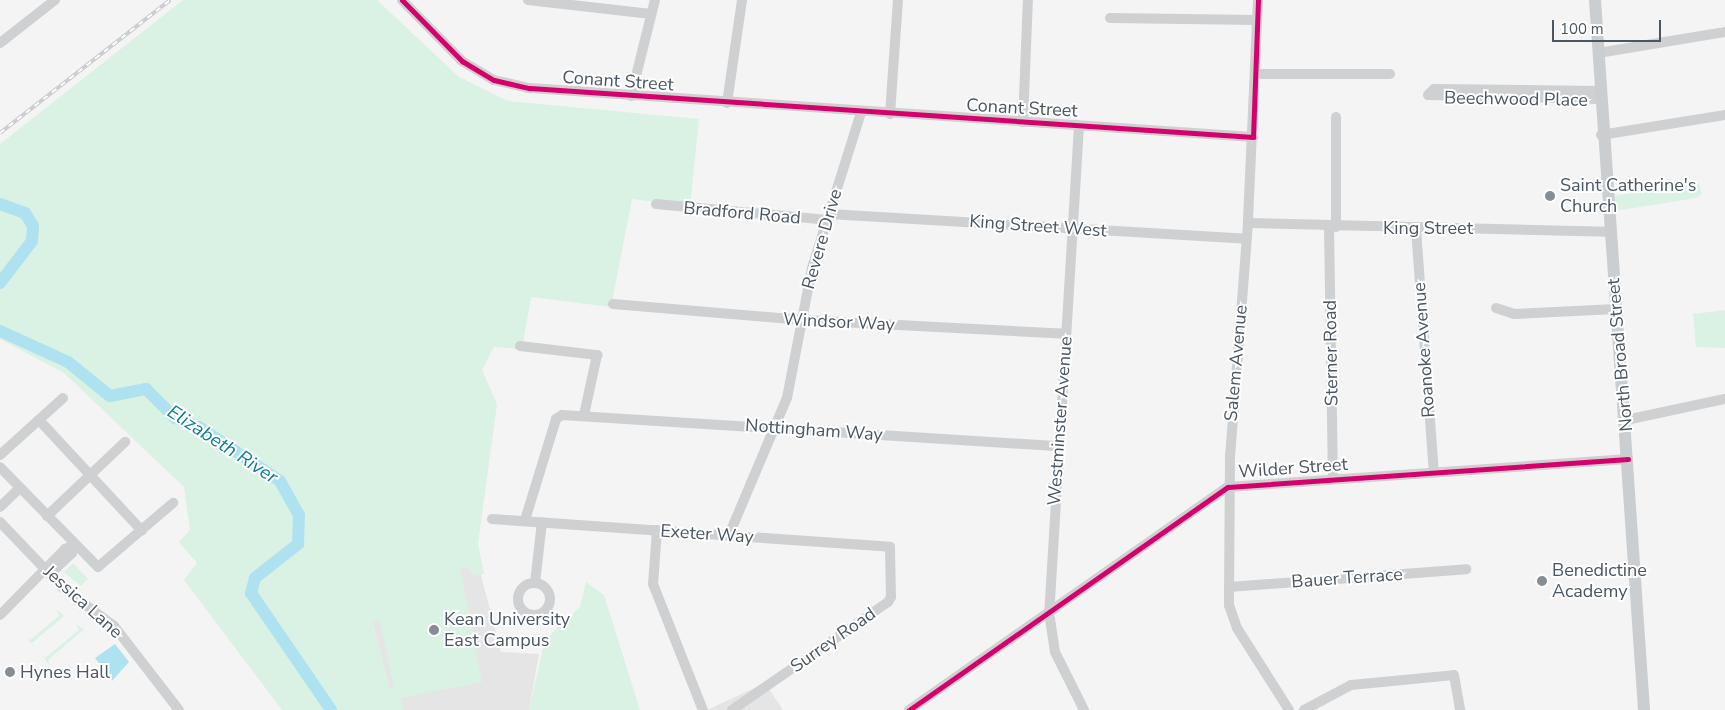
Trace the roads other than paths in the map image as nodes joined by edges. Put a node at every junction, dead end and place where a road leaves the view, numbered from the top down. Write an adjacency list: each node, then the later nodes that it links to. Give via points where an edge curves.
1 (55, 0): 14 (street)
2 (402, 0): 20 (street, Conant Street, via 462,61 494,80 530,88)
3 (528, 0): 10 (street)
4 (654, 0): 10 (street)
5 (742, 0): 21 (street)
6 (898, 0): 23 (street)
7 (1028, 0): 26 (street)
8 (1258, 0): 12 (street, Salem Avenue)
9 (1594, 0): 15 (main road, North Broad Street)
10 (651, 14): 20 (street)
11 (1110, 18): 12 (street)
12 (1258, 20): 16 (street, Salem Avenue)
13 (1725, 32): 15 (street)
14 (0, 43)
15 (1598, 53): 19 (main road, North Broad Street)
16 (1256, 74): 17 (street); 29 (street, Salem Avenue)
17 (1390, 74)
18 (1482, 94): 19 (street, Beechwood Place)
19 (1599, 95): 28 (main road, North Broad Street)
20 (631, 96): 21 (street, Conant Street)
21 (726, 103): 22 (street, Conant Street)
22 (861, 112): 23 (street, Conant Street); 31 (street, Revere Drive)
23 (890, 114): 26 (street, Conant Street)
24 (1725, 115): 28 (street)
25 (1336, 117): 33 (street, Sterner Road)
26 (1023, 122): 27 (street, Conant Street)
27 (1079, 126): 29 (street, Conant Street); 35 (street, Westminster Avenue)
28 (1601, 135): 36 (main road, North Broad Street)
29 (1253, 137): 32 (street, Salem Avenue)
30 (656, 204): 31 (street, Bradford Road)
31 (828, 217): 35 (street, King Street West); 41 (street, Revere Drive)
32 (1248, 223): 33 (street, King Street); 37 (street, Salem Avenue)
33 (1333, 227): 34 (street, King Street); 57 (street, Sterner Road)
34 (1416, 228): 36 (street, King Street); 55 (street, Roanoke Avenue)
35 (1072, 229): 37 (street, King Street West); 42 (street, Westminster Avenue)
36 (1608, 232): 40 (main road, North Broad Street)
37 (1246, 239): 58 (street, Salem Avenue)
38 (613, 304): 41 (street, Windsor Way)
39 (1496, 308): 40 (street, via 1514,314)
40 (1616, 309): 48 (main road, North Broad Street)
41 (802, 320): 42 (street, Windsor Way); 49 (street, Revere Drive, via 793,373)
42 (1066, 334): 51 (street, Westminster Avenue)
43 (520, 346): 46 (street, via 597,355)
44 (63, 398): 47 (street)
45 (1725, 399): 48 (street)
46 (584, 415): 49 (street, Nottingham Way); 64 (street, Nottingham Way, via 570,414 556,419)
47 (39, 420): 52 (street); 56 (street)
48 (1626, 420): 53 (main road, North Broad Street)
49 (776, 428): 51 (street, Nottingham Way); 69 (street, Revere Drive)
50 (125, 442): 56 (street)
51 (1059, 446): 76 (street, Westminster Avenue)
52 (0, 456)
53 (1628, 459): 55 (street, Wilder Street); 86 (main road, North Broad Street)
54 (0, 467): 59 (street)
55 (1434, 472): 57 (street, Wilder Street)
56 (90, 475): 62 (street); 68 (street)
57 (1333, 479): 58 (street, Wilder Street)
58 (1228, 487): 75 (street, Salem Avenue); 76 (street, Wilder Street)
59 (20, 488): 61 (street); 62 (street)
60 (173, 502): 68 (street)
61 (0, 506)
62 (47, 516): 70 (street)
63 (492, 518): 64 (street, Exeter Way)
64 (525, 520): 66 (street, Exeter Way)
65 (0, 522): 72 (street, Jessica Lane)
66 (542, 522): 67 (street, Exeter Way); 74 (street)
67 (657, 530): 69 (street, Exeter Way); 79 (street, via 653,584)
68 (142, 531): 70 (street, via 101,568)
69 (729, 535): 71 (street, Exeter Way)
70 (73, 546): 72 (street, via 72,553 56,568)
71 (890, 547): 80 (street, Surrey Road, via 891,597 888,602)
72 (48, 569): 77 (street); 78 (street, Jessica Lane, via 114,626)
73 (1466, 570): 75 (street, Bauer Terrace)
74 (534, 583)
75 (1229, 587): 83 (street, Salem Avenue, via 1237,628)
76 (1049, 612): 81 (street, Wilder Street); 82 (street, Westminster Avenue, via 1055,652)
77 (0, 615)
78 (179, 710)
79 (703, 710)
80 (732, 710)
81 (910, 710)
82 (1084, 710)
83 (1289, 710)
84 (1304, 710): 85 (street, via 1351,685 1454,675)
85 (1460, 710)
86 (1644, 710)

